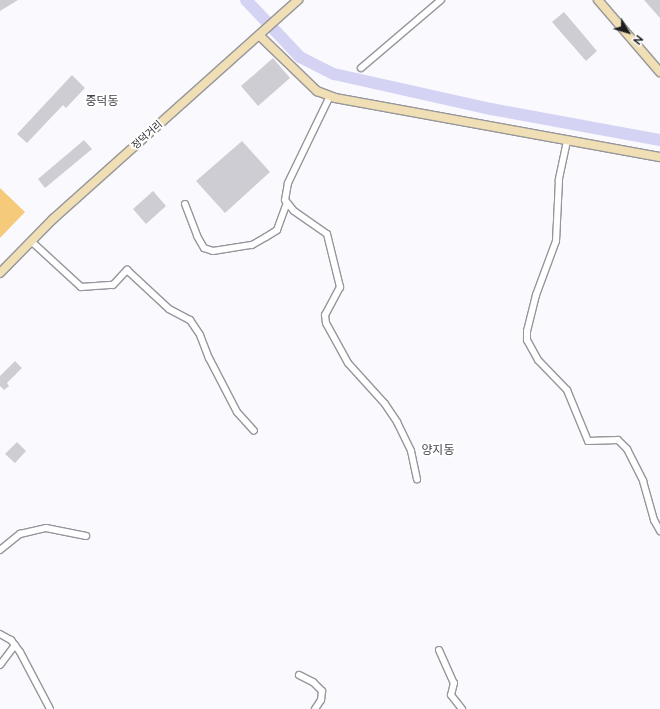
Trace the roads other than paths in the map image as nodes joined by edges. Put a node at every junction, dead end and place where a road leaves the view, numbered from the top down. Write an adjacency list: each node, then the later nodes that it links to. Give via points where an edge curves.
1 (298, 0): 4 (street, 정덕거리)
2 (441, 0): 5 (street)
3 (598, 0): 6 (street)
4 (262, 32): 7 (street, via 317,90); 12 (street, 정덕거리, via 53,219)
5 (362, 68)
6 (660, 72)
7 (330, 96): 8 (street); 10 (street, via 288,183 285,200)
8 (567, 141): 9 (street); 16 (street, via 559,180 556,241 536,295 526,331 527,340 535,356 567,390 588,441 618,440 627,449 643,481 654,520)
9 (660, 158)
10 (287, 203): 11 (street, via 277,230 252,245 213,251 204,248); 15 (street, via 326,234 340,287 325,315 326,323 348,363 385,404 397,422 411,451)
11 (185, 204)
12 (32, 241): 13 (street, 정덕거리); 14 (street, via 81,287 113,285 127,270 169,309 190,320 200,335 208,358 237,412)
13 (0, 273)
14 (254, 431)
15 (417, 479)
16 (660, 531)
17 (86, 536): 18 (street, via 46,528 20,534)
18 (0, 550)
19 (0, 634): 20 (street)
20 (15, 645): 22 (street); 24 (street)
21 (439, 650): 26 (street, via 454,683 451,695)
22 (0, 665)
23 (299, 675): 25 (street, via 322,691 321,700)
24 (50, 709)
25 (315, 709)
26 (462, 709)

